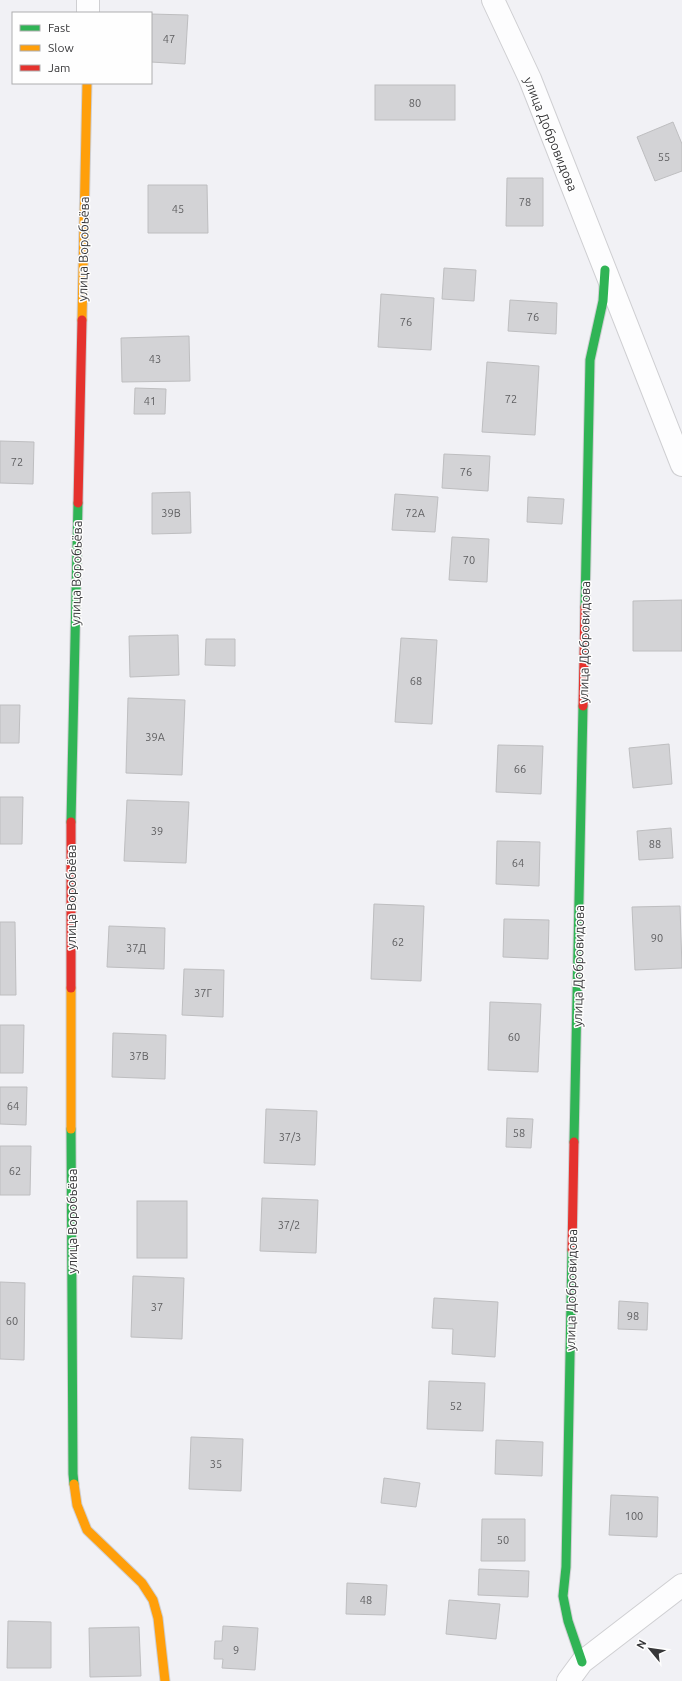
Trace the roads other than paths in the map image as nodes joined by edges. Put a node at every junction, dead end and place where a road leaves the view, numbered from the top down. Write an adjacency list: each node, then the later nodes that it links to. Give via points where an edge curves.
1 (88, 0): 3 (street)
2 (493, 0): 5 (street, улица Добровидова, via 530,79)
3 (88, 12)
4 (86, 84): 9 (street, улица Воробьёва, via 70,874 73,1474 77,1505 87,1530 142,1583 153,1600 158,1618)
5 (605, 270): 6 (street, улица Добровидова); 8 (street, улица Добровидова, via 603,301 590,360 566,1567 563,1596 568,1621)
6 (682, 465)
7 (682, 1585): 8 (street)
8 (582, 1662): 10 (street)
9 (166, 1681)
10 (568, 1681)

